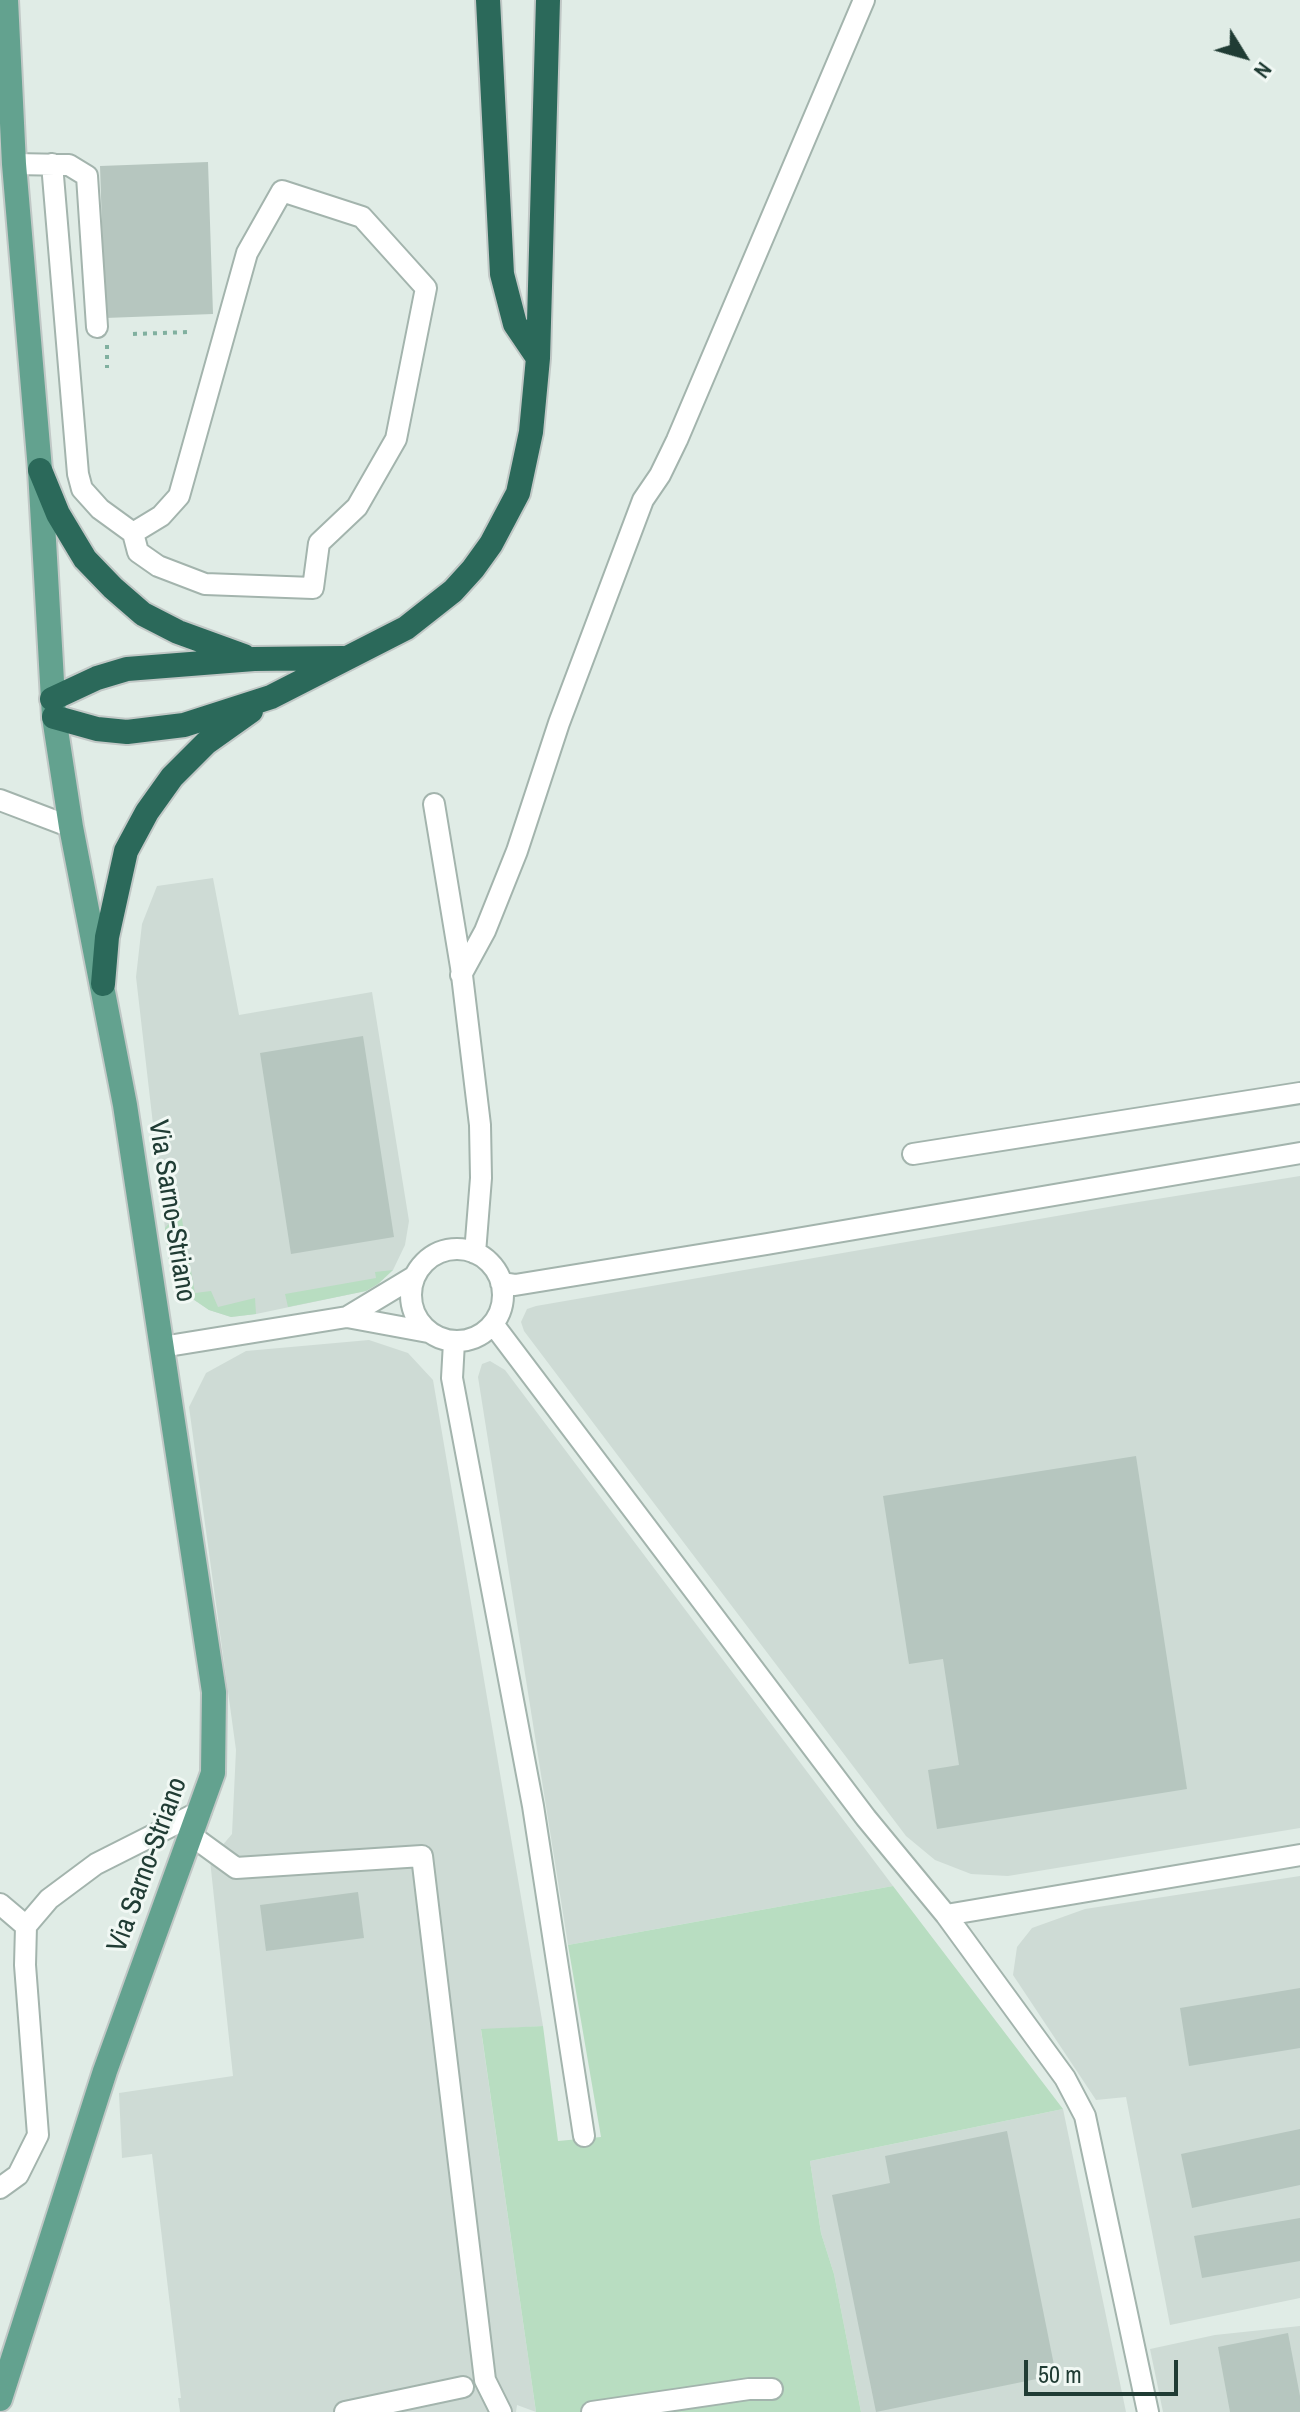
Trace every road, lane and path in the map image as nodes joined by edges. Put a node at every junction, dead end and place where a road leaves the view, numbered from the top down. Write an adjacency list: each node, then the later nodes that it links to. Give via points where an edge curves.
1 (6, 0): 7 (main road, Via Sarno-Striano)
2 (488, 0): 12 (highway, via 502,274 515,324)
3 (536, 0): 6 (highway)
4 (548, 0): 6 (highway)
5 (864, 0): 23 (street, via 677,440 643,500 517,851)
6 (547, 89): 12 (highway)
7 (14, 164): 8 (street); 14 (main road, Via Sarno-Striano)
8 (52, 164): 10 (street, via 69,165 87,176); 15 (street, via 78,474 82,489 100,509)
9 (188, 332): 11 (path)
10 (102, 333): 13 (path)
11 (133, 334)
12 (538, 358): 16 (highway, via 518,493 491,544 432,608)
13 (107, 368)
14 (40, 470): 17 (highway, via 85,559 113,588 143,614 178,632); 19 (main road, Via Sarno-Striano)
15 (133, 533): 15 (street, via 161,516 179,496 247,253 282,191 362,217 426,288 396,439 357,507 319,543 313,588 205,584 158,566 138,552)
16 (353, 658): 17 (highway); 18 (highway)
17 (254, 659): 19 (highway, via 127,669 97,678)
18 (271, 697): 19 (highway, via 184,725 127,732 97,729); 24 (highway, via 206,743 147,812 126,851 107,937)
19 (53, 708): 22 (main road, Via Sarno-Striano)
20 (0, 800): 22 (street)
21 (434, 804): 23 (street)
22 (71, 827): 24 (main road, Via Sarno-Striano)
23 (461, 975): 28 (street, via 482,1150)
24 (103, 984): 35 (main road, Via Sarno-Striano)
25 (1300, 1093): 27 (street)
26 (1300, 1153): 30 (street, via 767,1244 515,1285)
27 (913, 1154)
28 (475, 1253): 29 (street, via 447,1250 434,1255); 30 (street)
29 (415, 1276): 31 (street); 33 (street, via 412,1307)
30 (501, 1283): 32 (street, via 503,1297)
31 (347, 1317): 33 (street); 35 (street)
32 (493, 1324): 34 (street, via 469,1340); 40 (street, via 866,1818)
33 (428, 1332): 34 (street)
34 (454, 1342): 42 (street, via 452,1378 533,1806)
35 (162, 1347): 36 (main road, Via Sarno-Striano, via 214,1692 213,1773)
36 (201, 1811): 37 (main road, Via Sarno-Striano); 41 (street, via 96,1864 49,1899)
37 (192, 1836): 46 (main road, Via Sarno-Striano, via 105,2071); 48 (street, via 236,1868 422,1856 485,2380)
38 (1300, 1855): 40 (street)
39 (0, 1904): 41 (street)
40 (946, 1915): 50 (street, via 1065,2078 1085,2116)
41 (26, 1926): 43 (street, via 38,2135 18,2175)
42 (584, 2136)
43 (0, 2188)
44 (463, 2387): 47 (street)
45 (772, 2389): 49 (street)
46 (0, 2399)
47 (345, 2412)
48 (501, 2412)
49 (592, 2412)
50 (1148, 2412)

